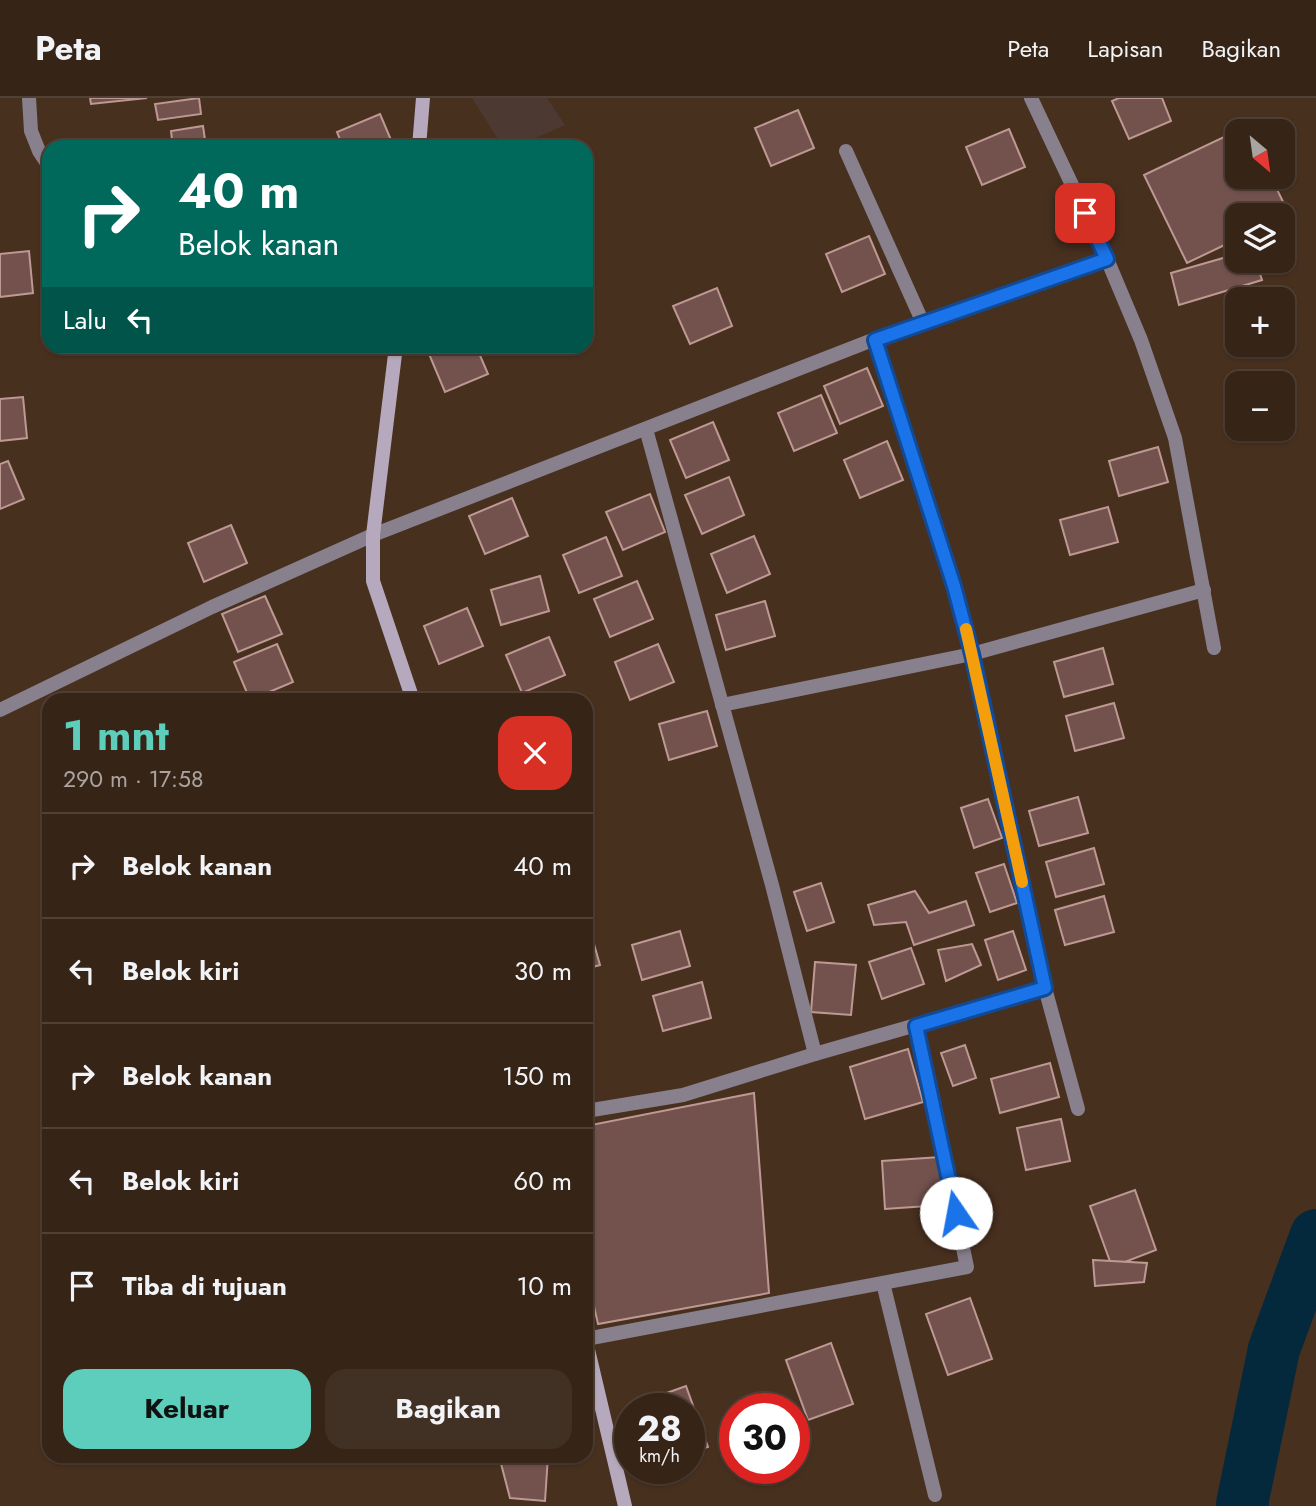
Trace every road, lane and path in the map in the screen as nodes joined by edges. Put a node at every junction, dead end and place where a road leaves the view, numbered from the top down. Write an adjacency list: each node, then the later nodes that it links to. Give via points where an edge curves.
1 (29, 98): 6 (street, via 30,131)
2 (422, 98): 4 (street)
3 (1031, 98): 7 (street)
4 (419, 140)
5 (846, 151): 8 (street)
6 (42, 155)
7 (1107, 259): 8 (street); 13 (street, via 1175,438)
8 (923, 323): 9 (street)
9 (875, 340): 11 (street); 15 (street)
10 (395, 354): 12 (street)
11 (646, 429): 12 (street); 17 (street)
12 (373, 535): 16 (street, via 373,581); 18 (street)
13 (1204, 590): 14 (street); 15 (street)
14 (1214, 648)
15 (972, 654): 17 (street); 19 (street)
16 (411, 693)
17 (722, 705): 21 (street)
18 (0, 710)
19 (1045, 988): 20 (street); 22 (street)
20 (916, 1026): 21 (street); 24 (street, via 967,1267)
21 (815, 1055): 23 (street, via 683,1095)
22 (1078, 1109)
23 (593, 1110)
24 (883, 1283): 25 (street); 27 (street)
25 (593, 1339)
26 (593, 1370): 28 (street)
27 (935, 1495)
28 (625, 1506)

